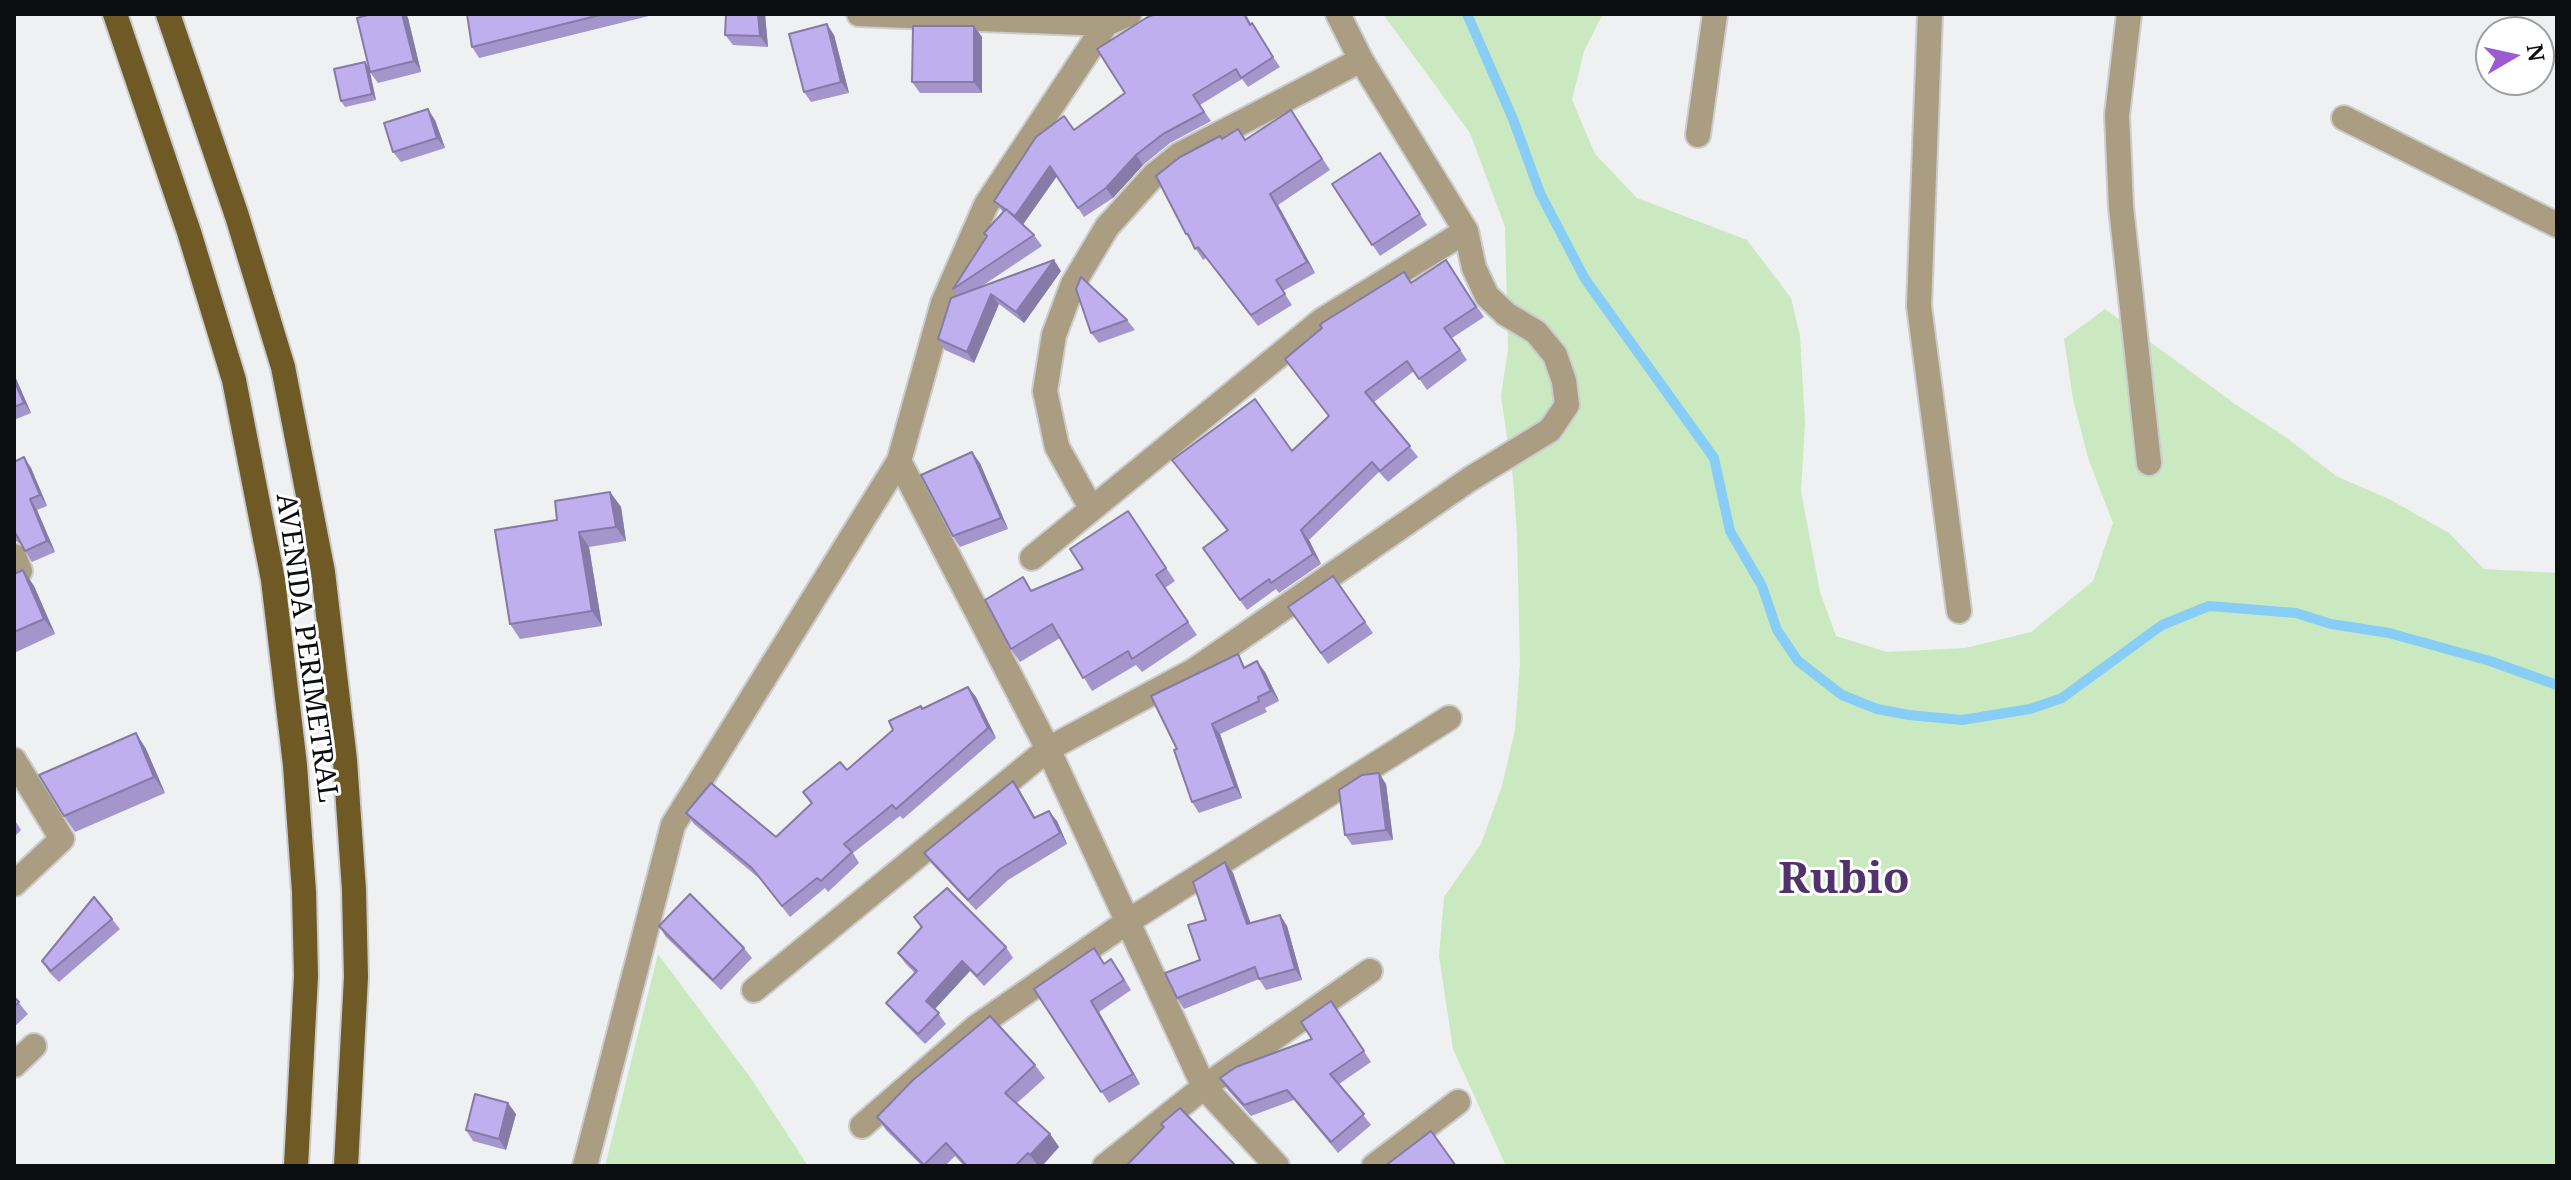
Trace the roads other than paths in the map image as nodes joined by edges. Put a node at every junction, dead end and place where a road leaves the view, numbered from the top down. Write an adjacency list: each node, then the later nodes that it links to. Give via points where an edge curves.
1 (115, 14): 32 (main road, AVENIDA PERIMETRAL, via 234,380 273,580 304,892 306,976)
2 (168, 14): 33 (main road, AVENIDA PERIMETRAL, via 283,367 323,572 354,890 356,977)
3 (859, 14): 9 (street)
4 (1129, 14): 9 (street)
5 (1338, 14): 10 (street)
6 (1715, 14): 12 (street)
7 (1930, 14): 19 (street, via 1919,306)
8 (2129, 14): 16 (street, via 2117,115 2121,207)
9 (1106, 24): 15 (street, via 986,205 943,303)
10 (1361, 60): 14 (street); 17 (street, via 1179,155 1107,227 1080,272 1054,335 1045,391 1057,447)
11 (2344, 118): 13 (street)
12 (1698, 135)
13 (2557, 225)
14 (1466, 231): 17 (street, via 1321,321); 21 (street, via 1487,296 1536,332 1555,355 1567,405 1550,430 1470,479 1193,671)
15 (899, 461): 21 (street); 34 (street, via 673,825)
16 (2149, 463)
17 (1091, 508): 18 (street)
18 (1032, 558)
19 (1959, 611)
20 (1449, 718): 24 (street)
21 (1048, 749): 24 (street); 26 (street)
22 (14, 760): 23 (street, via 62,839)
23 (14, 884)
24 (1127, 922): 29 (street); 31 (street, via 976,1027)
25 (1370, 971): 29 (street)
26 (754, 990)
27 (34, 1046): 28 (street)
28 (14, 1065)
29 (1204, 1087): 35 (street); 36 (street)
30 (1458, 1102): 37 (street)
31 (862, 1126)
32 (296, 1166)
33 (346, 1166)
34 (585, 1166)
35 (1105, 1166)
36 (1277, 1166)
37 (1374, 1166)

